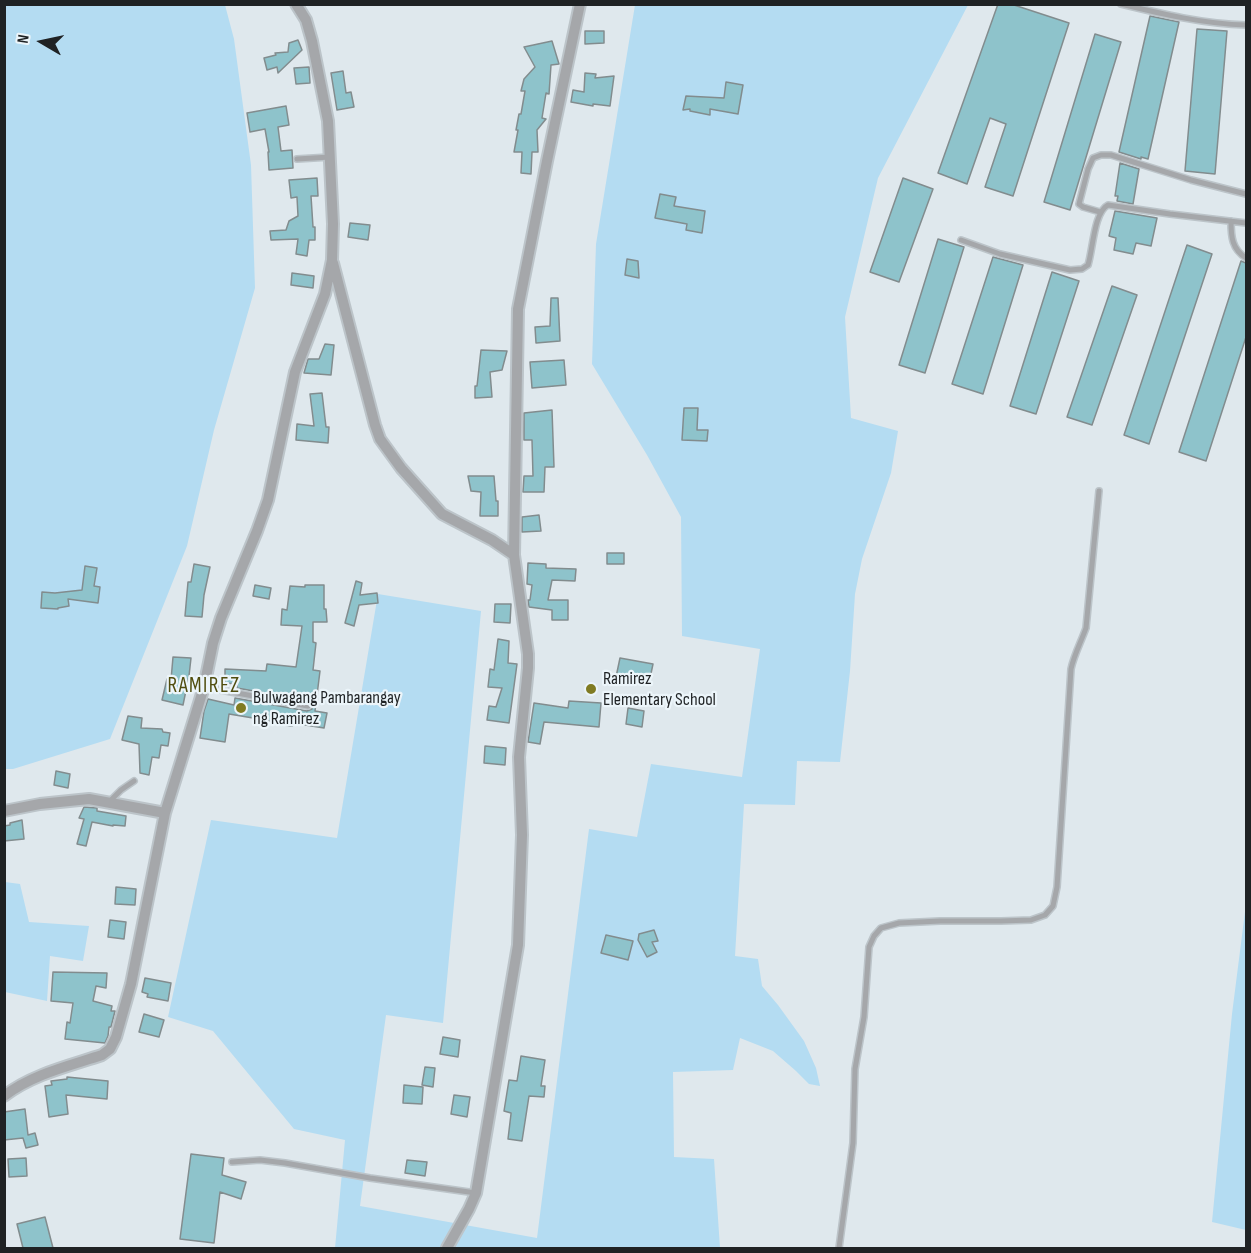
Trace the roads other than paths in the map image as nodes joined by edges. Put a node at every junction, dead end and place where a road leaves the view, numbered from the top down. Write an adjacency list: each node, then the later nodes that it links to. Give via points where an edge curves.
1 (296, 4): 5 (street, via 312,40 328,121)
2 (580, 4): 15 (street, via 518,309)
3 (1121, 4): 4 (lane, via 1190,20)
4 (1246, 25)
5 (330, 157): 6 (lane); 13 (street)
6 (297, 159)
7 (1246, 194): 8 (lane, via 1101,154 1093,158 1088,169 1079,204)
8 (1100, 212): 9 (lane, via 1108,205 1117,205); 11 (lane, via 1088,265 1082,269 1033,262)
9 (1231, 221): 10 (lane); 12 (lane, via 1238,253)
10 (1246, 223)
11 (961, 240)
12 (1246, 258)
13 (332, 260): 15 (street, via 380,439 442,514); 16 (street, via 325,294 295,372 268,500 221,618)
14 (1099, 492): 26 (lane, via 1086,628 1071,669 1053,906 1045,915 1031,920 899,923 881,928 874,936 869,947 864,1017 855,1069 853,1143)
15 (514, 555): 24 (street, via 528,654 519,757 522,835 518,945)
16 (204, 687): 17 (lane); 21 (street)
17 (308, 706)
18 (134, 781): 19 (lane)
19 (108, 803): 20 (street, via 89,799); 21 (street)
20 (4, 811)
21 (165, 813): 22 (street, via 131,984 110,1049 35,1077)
22 (4, 1095)
23 (232, 1162): 24 (lane, via 285,1162)
24 (476, 1193): 25 (street)
25 (447, 1248)
26 (839, 1248)

